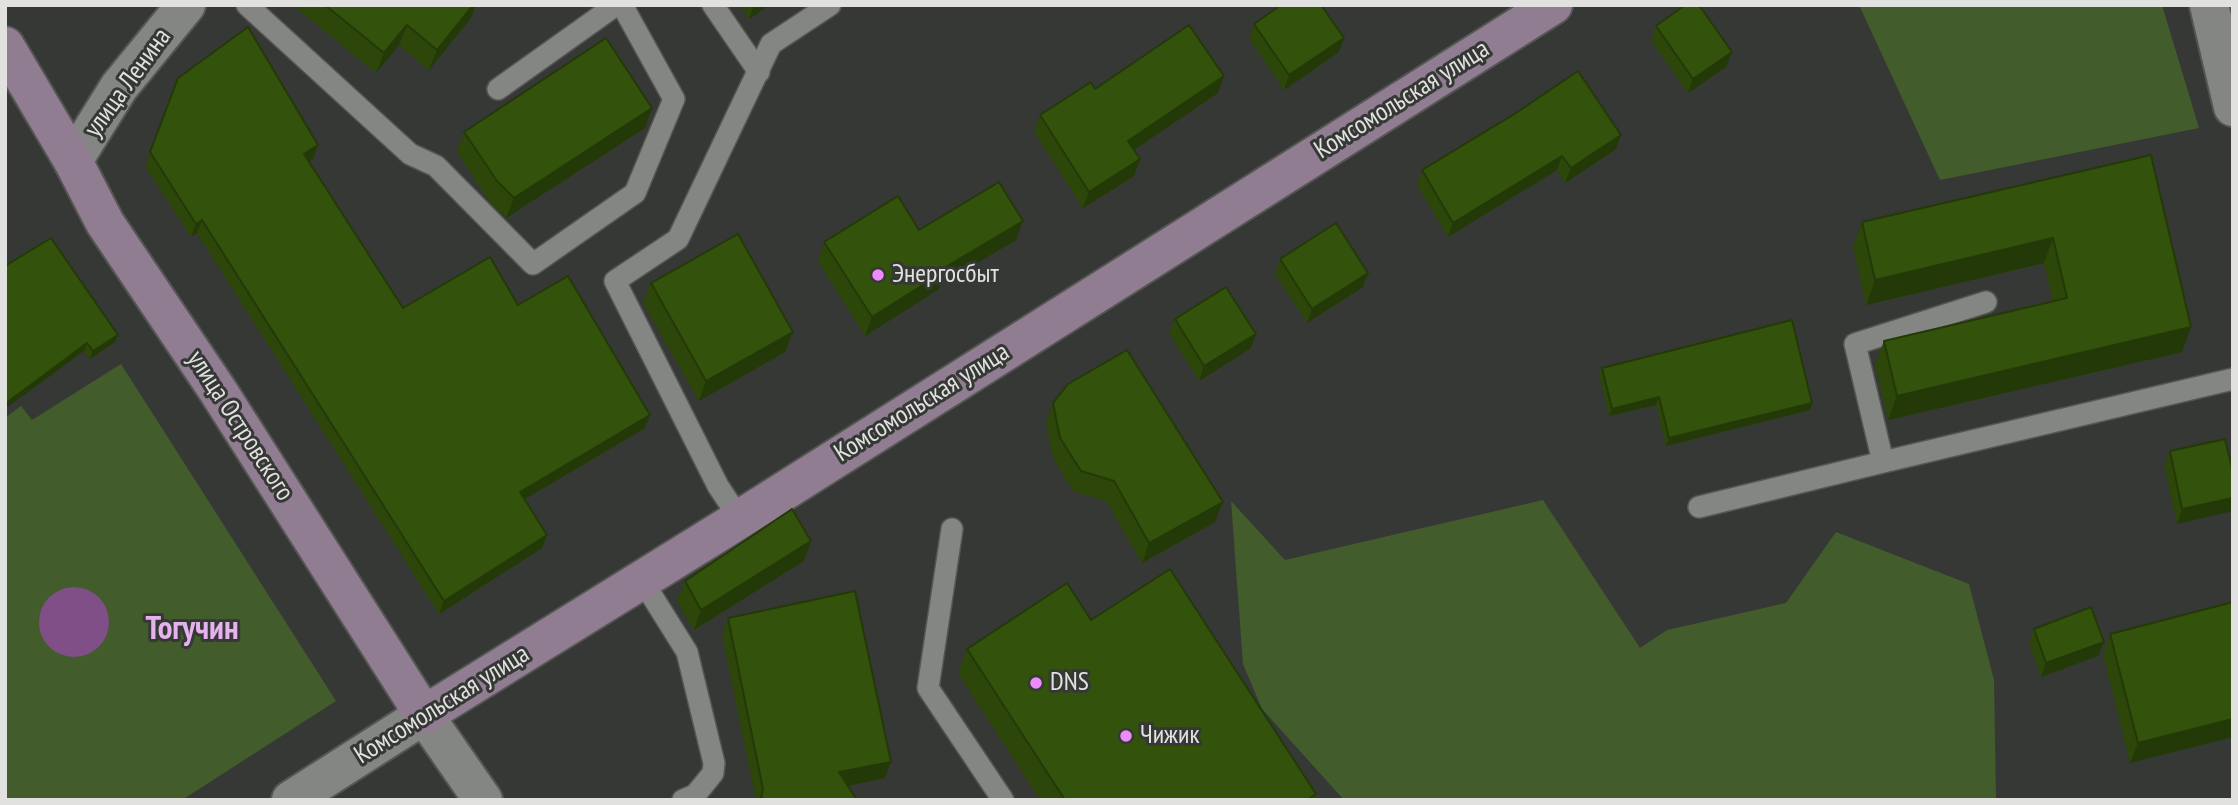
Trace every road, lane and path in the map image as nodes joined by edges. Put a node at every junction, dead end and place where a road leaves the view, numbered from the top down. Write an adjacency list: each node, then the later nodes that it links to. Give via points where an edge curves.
1 (186, 5): 13 (street, улица Ленина, via 119,87)
2 (247, 5): 4 (lane, via 410,154 436,166 533,264 635,193 674,99)
3 (616, 5): 11 (lane)
4 (622, 5)
5 (713, 5): 10 (lane)
6 (830, 5): 10 (lane, via 771,44)
7 (1553, 5): 18 (main road, Комсомольская улица)
8 (2209, 5): 12 (street)
9 (5, 46): 13 (main road, улица Островского)
10 (758, 72): 18 (lane, via 678,239 615,281 718,485)
11 (498, 89)
12 (2233, 107)
13 (73, 161): 21 (main road, улица Островского, via 105,223)
14 (1986, 302): 16 (lane, via 1856,344)
15 (2233, 379): 16 (lane)
16 (1883, 462): 17 (lane)
17 (1699, 507)
18 (740, 519): 20 (main road, Комсомольская улица)
19 (952, 529): 25 (lane, via 928,688)
20 (642, 580): 21 (main road, Комсомольская улица); 24 (lane, via 687,652 714,763 713,773 695,795)
21 (424, 715): 22 (street, Комсомольская улица); 23 (street, улица Островского)
22 (291, 800)
23 (483, 800)
24 (682, 800)
25 (1003, 800)

